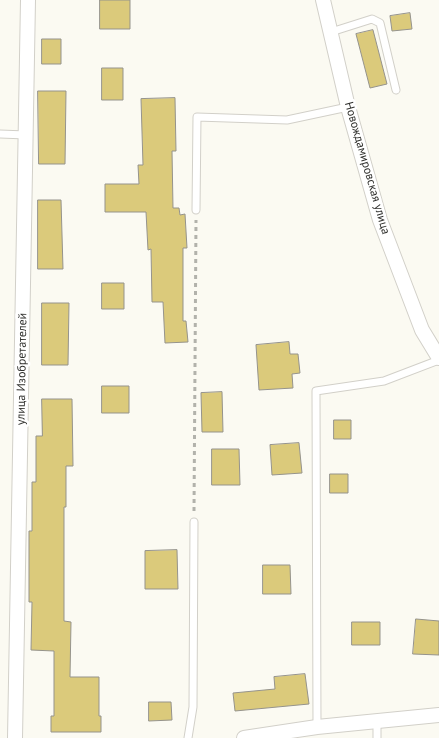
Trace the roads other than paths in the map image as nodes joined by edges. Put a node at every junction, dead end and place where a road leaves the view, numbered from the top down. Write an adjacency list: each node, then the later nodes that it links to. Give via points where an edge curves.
1 (28, 0): 7 (street, улица Изобретателей)
2 (324, 0): 3 (street, Новождамировская улица)
3 (331, 32): 4 (lane, via 372,19 380,23); 5 (street, Новождамировская улица)
4 (396, 90)
5 (348, 107): 8 (lane, via 287,120 196,117); 9 (street, Новождамировская улица, via 380,220 422,330)
6 (0, 134): 7 (lane)
7 (26, 135): 14 (street, улица Изобретателей)
8 (196, 210)
9 (439, 359): 13 (lane, via 384,382 316,391)
10 (194, 522): 15 (lane, via 193,707)
11 (439, 714): 12 (street)
12 (376, 721): 13 (street); 17 (lane)
13 (317, 727): 16 (street)
14 (15, 738)
15 (188, 738)
16 (244, 738)
17 (377, 738)

